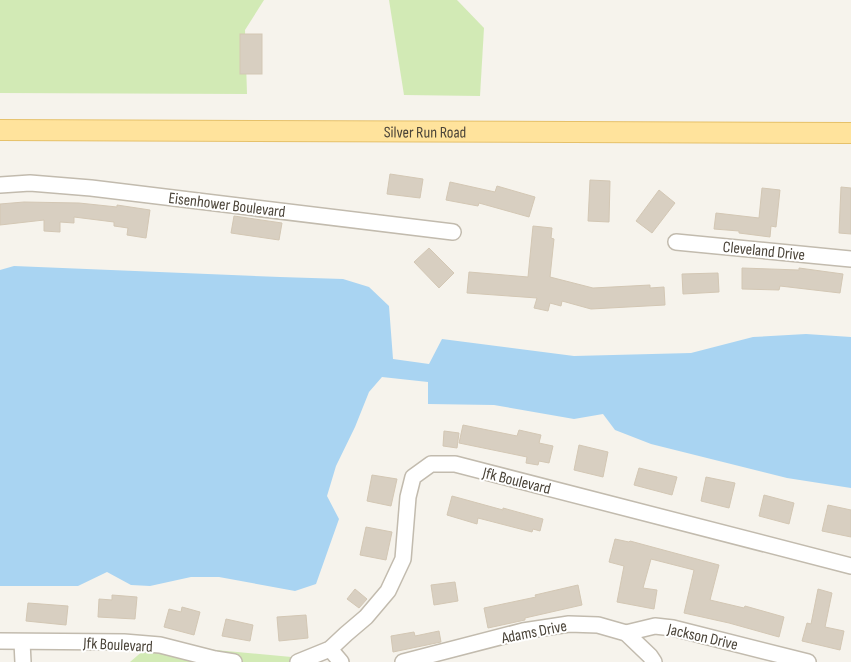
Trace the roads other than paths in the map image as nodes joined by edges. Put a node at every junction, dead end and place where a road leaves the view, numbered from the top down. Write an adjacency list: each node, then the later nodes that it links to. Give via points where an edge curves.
1 (0, 130): 2 (main road, Silver Run Road)
2 (851, 133)
3 (0, 185): 4 (street, Eisenhower Boulevard, via 30,183 91,188)
4 (453, 232)
5 (676, 242): 6 (street, Cleveland Drive)
6 (851, 259)
7 (851, 566): 11 (street, Jfk Boulevard, via 455,464 431,464 413,477 408,497 403,559 388,591 366,617)
8 (626, 632): 16 (street, Adams Drive, via 569,624); 17 (street); 18 (street, Jackson Drive, via 655,626 673,628)
9 (0, 641): 10 (street, Jfk Boulevard)
10 (22, 642): 12 (street); 13 (street, Jfk Boulevard, via 124,642 160,646)
11 (330, 649): 14 (street, Jfk Boulevard); 15 (street)
12 (23, 662)
13 (234, 662)
14 (298, 662)
15 (341, 662)
16 (403, 662)
17 (654, 662)
18 (808, 662)

